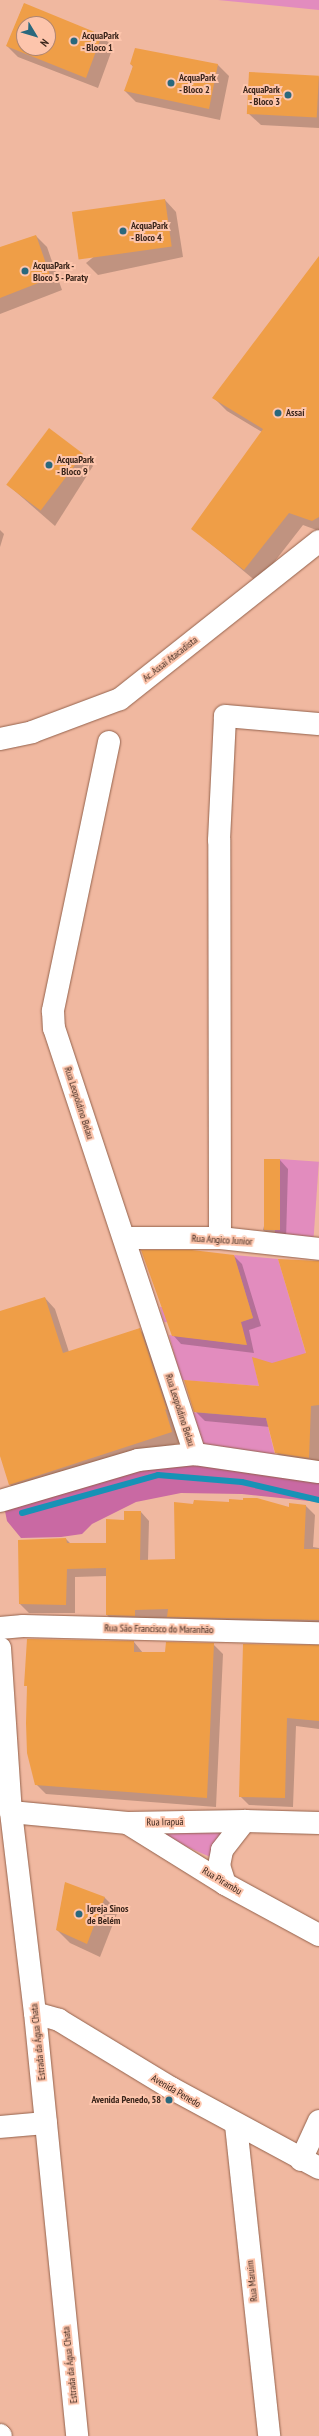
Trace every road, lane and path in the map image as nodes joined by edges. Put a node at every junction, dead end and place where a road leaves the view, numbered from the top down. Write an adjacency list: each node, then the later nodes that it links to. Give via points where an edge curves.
1 (319, 541): 3 (street, Ac. Assaí Atacadista, via 120,699 32,732)
2 (319, 724): 6 (street, via 225,716 219,840)
3 (0, 739)
4 (109, 742): 5 (street, Rua Leopoldino Belau, via 53,1011 54,1028)
5 (124, 1238): 6 (street, Rua Angico Junior); 8 (street, Rua Leopoldino Belau)
6 (220, 1238): 7 (street, Rua Angico Junior)
7 (319, 1248)
8 (195, 1454): 9 (street); 10 (street, via 138,1460)
9 (319, 1472)
10 (0, 1501)
11 (0, 1628): 12 (street, Rua São Francisco do Maranhão, via 22,1626)
12 (319, 1633)
13 (0, 1650): 14 (street, Estrada da Água Chata)
14 (11, 1812): 16 (street, Rua Irapuã); 20 (street, Estrada da Água Chata)
15 (245, 1821): 16 (street, Rua Irapuã); 17 (street, Rua Irapuã); 18 (street, via 222,1850 219,1866)
16 (127, 1823): 18 (street, Rua Pirambu)
17 (319, 1823)
18 (225, 1884): 19 (street, Rua Pirambu)
19 (319, 1935)
20 (35, 2013): 22 (street, Estrada da Água Chata); 23 (street, Avenida Penedo, via 59,2020)
21 (319, 2121): 25 (street)
22 (46, 2123): 24 (street); 26 (street, Estrada da Água Chata)
23 (236, 2125): 25 (street, Avenida Penedo); 27 (street, Rua Maruim)
24 (0, 2127)
25 (310, 2164)
26 (77, 2436)
27 (269, 2436)

